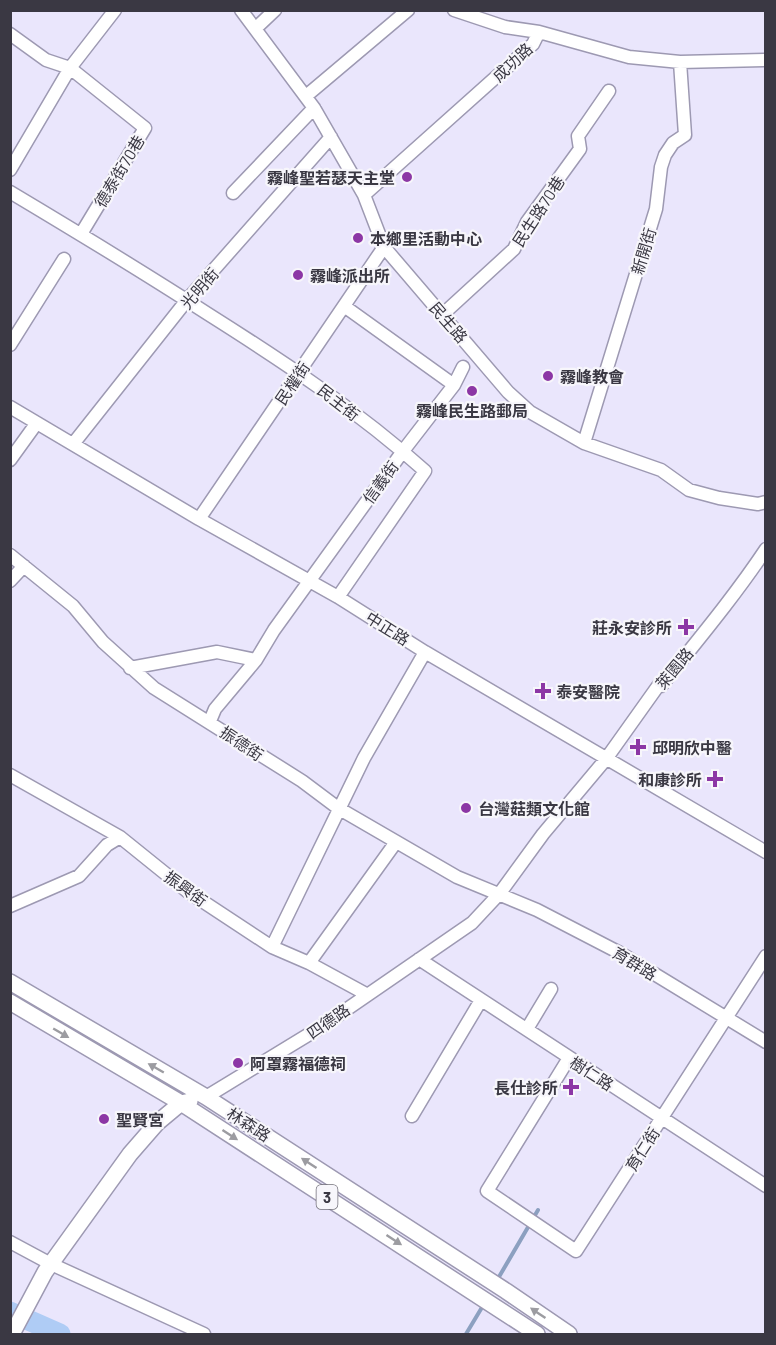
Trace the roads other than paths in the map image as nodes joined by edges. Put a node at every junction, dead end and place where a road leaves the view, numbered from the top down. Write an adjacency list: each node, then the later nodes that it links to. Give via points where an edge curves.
1 (115, 10): 11 (street)
2 (241, 10): 6 (street, 民生路)
3 (275, 10): 6 (street)
4 (408, 10): 13 (street)
5 (454, 10): 7 (street, via 505,27)
6 (256, 28): 13 (street, 民生路)
7 (539, 32): 10 (street, 成功路, via 629,57); 19 (street, 成功路, via 533,44)
8 (10, 34): 11 (street, via 46,60)
9 (765, 60): 10 (street, 成功路)
10 (680, 62): 32 (street, 新開街, via 685,135 665,154 656,208)
11 (70, 68): 16 (street); 20 (street, 德泰街70巷, via 145,128)
12 (609, 91): 25 (street, 民生路70巷, via 578,136 580,149 527,222 514,249)
13 (306, 96): 14 (street, 民生路)
14 (314, 108): 15 (street, 民生路); 18 (street)
15 (331, 137): 19 (street, 民生路); 23 (street, 光明街)
16 (10, 170)
17 (10, 192): 20 (street, 民主街)
18 (232, 193)
19 (364, 195): 21 (street, 民生路)
20 (81, 234): 23 (street, 民主街)
21 (384, 247): 24 (street, 民權街); 25 (street, 民生路)
22 (64, 259): 26 (street)
23 (187, 300): 28 (street, 民主街); 33 (street, 光明街)
24 (344, 306): 28 (street, 民權街); 29 (street)
25 (442, 315): 32 (street, 民生路, via 530,412)
26 (10, 345)
27 (463, 368): 29 (street, 信義街)
28 (299, 372): 34 (street, 民主街); 37 (street, 民權街)
29 (454, 385): 34 (street, 信義街)
30 (10, 407): 31 (street, 中正路)
31 (36, 424): 33 (street, 中正路); 35 (street)
32 (584, 443): 36 (street, 民生路, via 661,470 688,490 758,504)
33 (73, 444): 37 (street, 中正路)
34 (403, 451): 42 (street, 信義街); 43 (street, 民主街, via 425,471)
35 (10, 460)
36 (765, 502)
37 (199, 519): 42 (street, 中正路)
38 (765, 549): 48 (street, 萊園路)
39 (10, 555): 40 (street, 振德街)
40 (24, 566): 41 (street); 46 (street, 振德街, via 73,606)
41 (10, 581)
42 (308, 582): 43 (street, 中正路); 45 (street, 信義街)
43 (338, 597): 44 (street, 中正路)
44 (425, 652): 48 (street, 中正路); 50 (street)
45 (256, 660): 46 (street, via 217,652); 47 (street, 信義街, via 215,709)
46 (130, 668): 47 (street, 振德街, via 154,688)
47 (210, 721): 50 (street, 振德街)
48 (606, 759): 53 (street, 中正路); 54 (street, 四德路)
49 (10, 775): 51 (street, 振興街)
50 (338, 808): 52 (street, 振德街); 56 (street)
51 (120, 837): 55 (street, via 107,845 79,876); 56 (street, 振興街, via 187,891)
52 (396, 843): 54 (street, 振德街, via 457,877); 59 (street)
53 (765, 852)
54 (500, 893): 58 (street, 四德路, via 472,923); 65 (street, 育群路, via 620,953)
55 (10, 906)
56 (272, 947): 59 (street, 振興街)
57 (765, 956): 65 (street, 育仁街)
58 (419, 959): 62 (street, 四德路); 63 (street, 樹仁路)
59 (309, 963): 62 (street, 振興街)
60 (10, 982): 69 (main road, 林森路 / 3, one-way to 60)
61 (551, 989): 66 (street)
62 (366, 994): 69 (street, 四德路, via 279,1054)
63 (481, 1000): 66 (street, 樹仁路); 71 (street)
64 (10, 1002): 70 (main road, 林森路 / 3, one-way to 70)
65 (725, 1018): 67 (street, 育群路); 72 (street, 育仁街)
66 (527, 1029): 68 (street, 樹仁路)
67 (765, 1042)
68 (569, 1058): 72 (street, 樹仁路); 72 (street, 育仁街, via 487,1191 576,1251)
69 (206, 1097): 70 (main road, 四德路); 79 (main road, 林森路 / 3, one-way to 69)
70 (181, 1103): 75 (main road, 四德路, via 130,1154); 78 (main road, 林森路 / 3, one-way to 78)
71 (412, 1116)
72 (662, 1118): 73 (street, 樹仁路)
73 (765, 1186)
74 (10, 1242): 75 (street)
75 (48, 1268): 76 (main road, 四德路); 77 (street)
76 (12, 1335)
77 (204, 1335)
78 (537, 1335)
79 (569, 1335)

